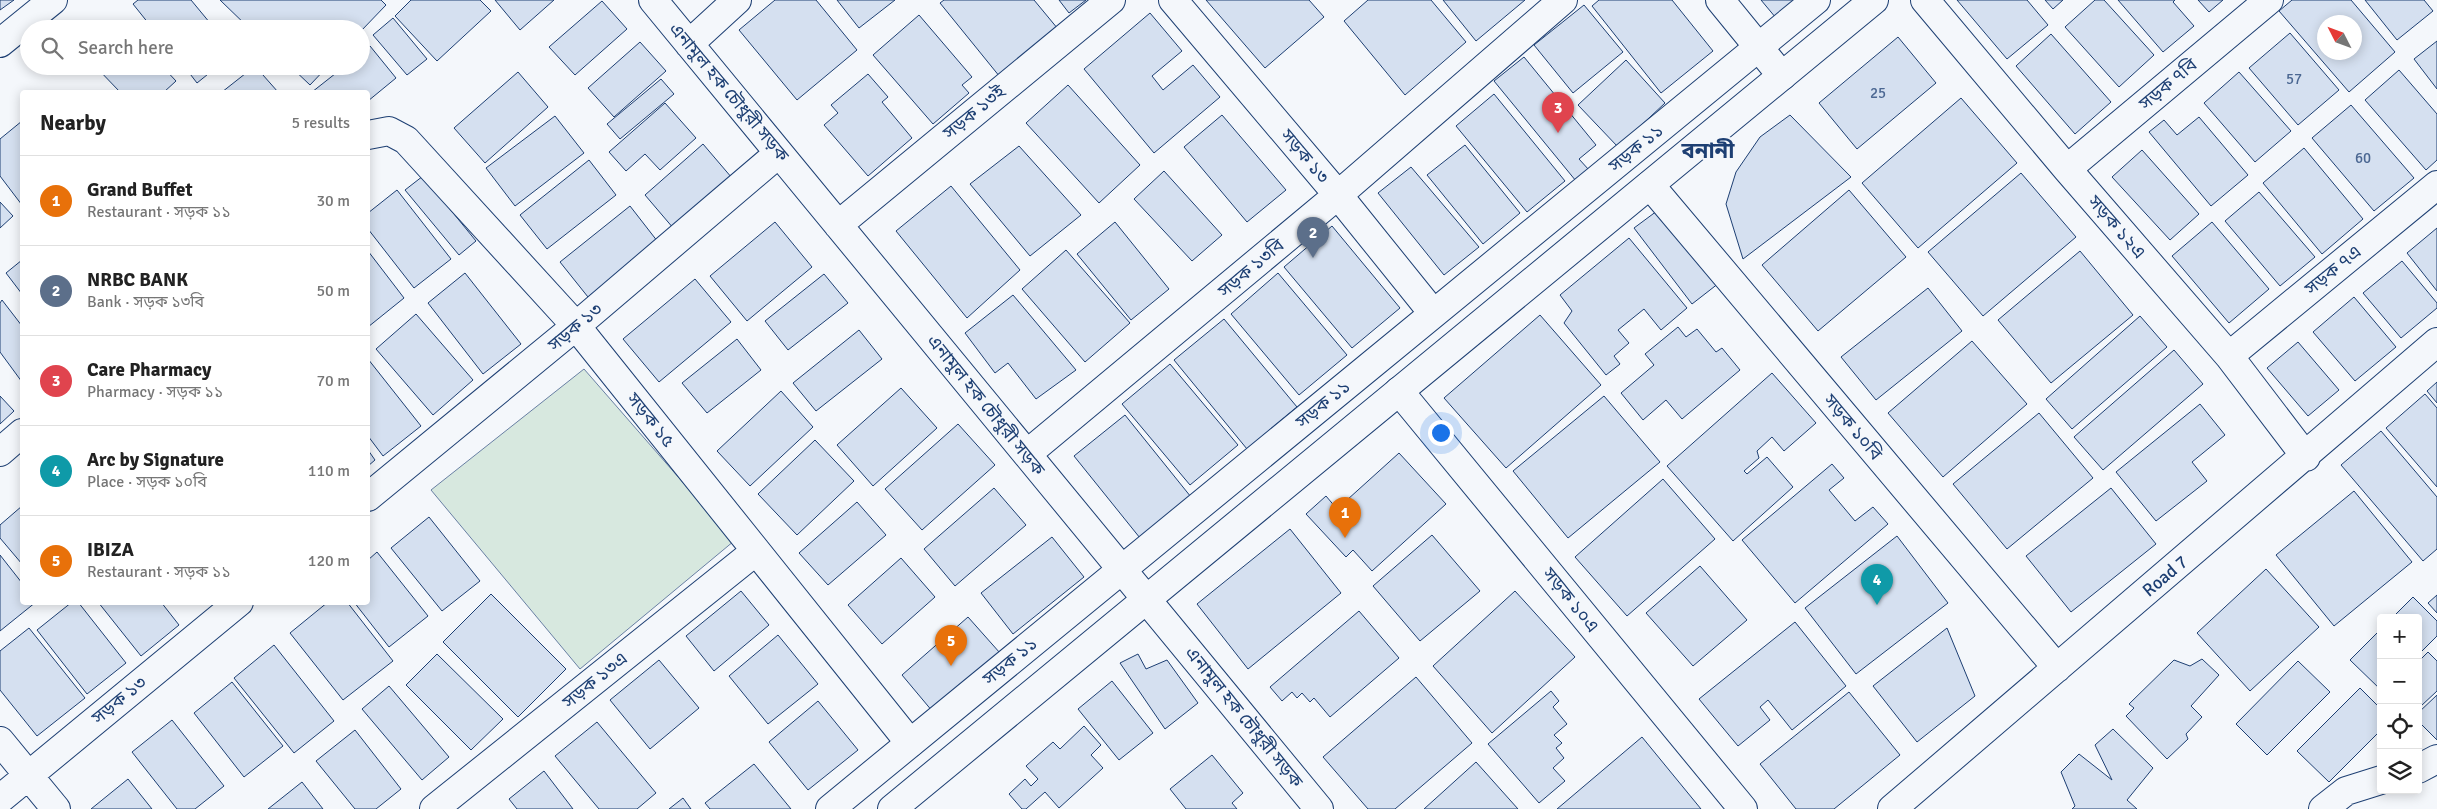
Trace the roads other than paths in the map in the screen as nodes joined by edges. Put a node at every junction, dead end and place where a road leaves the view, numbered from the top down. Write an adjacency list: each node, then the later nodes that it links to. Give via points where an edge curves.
1 (53, 0): 12 (street)
2 (653, 0): 15 (street, এনামুল হক চৌধুরী সড়ক)
3 (737, 0): 15 (street)
4 (1111, 0): 24 (street, সড়ক ১৩ই)
5 (1173, 0): 23 (street, সড়ক ১৩)
6 (1563, 0): 23 (street, সড়ক ১৩বি)
7 (1720, 0): 16 (street)
8 (1816, 0): 16 (street, সড়ক ১১)
9 (1874, 0): 17 (street, সড়ক ১১)
10 (1925, 0): 20 (street, সড়ক ১২এ)
11 (2269, 0): 20 (street, সড়ক ৭বি)
12 (28, 20)
13 (20, 27): 14 (street)
14 (0, 43)
15 (689, 44): 19 (street, এনামুল হক চৌধুরী সড়ক)
16 (1758, 47): 17 (street); 25 (street, সড়ক ১১)
17 (1782, 76): 21 (street, সড়ক ১১)
18 (370, 135): 26 (street, সড়ক ১৫, via 389,131 406,140)
19 (779, 153): 24 (street, এনামুল হক চৌধুরী সড়ক); 26 (street, সড়ক ১৩)
20 (2067, 169): 28 (street, সড়ক ১২এ)
21 (1650, 185): 29 (street, সড়ক ১১); 39 (street, সড়ক ১০বি)
22 (2437, 185): 28 (street, সড়ক ৭এ)
23 (1338, 195): 25 (street, সড়ক ১৩); 32 (street, সড়ক ১৩বি)
24 (838, 225): 32 (street, এনামুল হক চৌধুরী সড়ক)
25 (1434, 313): 36 (street, সড়ক ১১)
26 (576, 326): 34 (street, সড়ক ১৩); 35 (street, সড়ক ১৫)
27 (2437, 342): 33 (street, Road 7)
28 (2229, 356): 33 (street, সড়ক ১২এ)
29 (1399, 391): 37 (street, সড়ক ১১); 50 (street, সড়ক ১০এ)
30 (20, 435): 31 (street)
31 (0, 452)
32 (1027, 454): 36 (street, এনামুল হক চৌধুরী সড়ক)
33 (2306, 456): 39 (street, Road 7)
34 (370, 495)
35 (756, 551): 41 (street, সড়ক ১৫); 46 (street, সড়ক ১৩এ)
36 (1122, 569): 37 (street, এনামুল হক চৌধুরী সড়ক); 41 (street, সড়ক ১১)
37 (1146, 599): 48 (street, সড়ক ১১); 49 (street, এনামুল হক চৌধুরী সড়ক)
38 (234, 605): 42 (street, সড়ক ১৩)
39 (2057, 668): 51 (street, Road 7)
40 (0, 741): 42 (street)
41 (910, 743): 47 (street, সড়ক ১১)
42 (28, 775): 44 (street, সড়ক ১৩); 45 (street)
43 (2377, 781): 52 (street, via 2346,791)
44 (0, 799)
45 (56, 809)
46 (434, 809)
47 (830, 809)
48 (892, 809)
49 (1319, 809)
50 (1743, 809)
51 (1892, 809)
52 (2323, 809)

